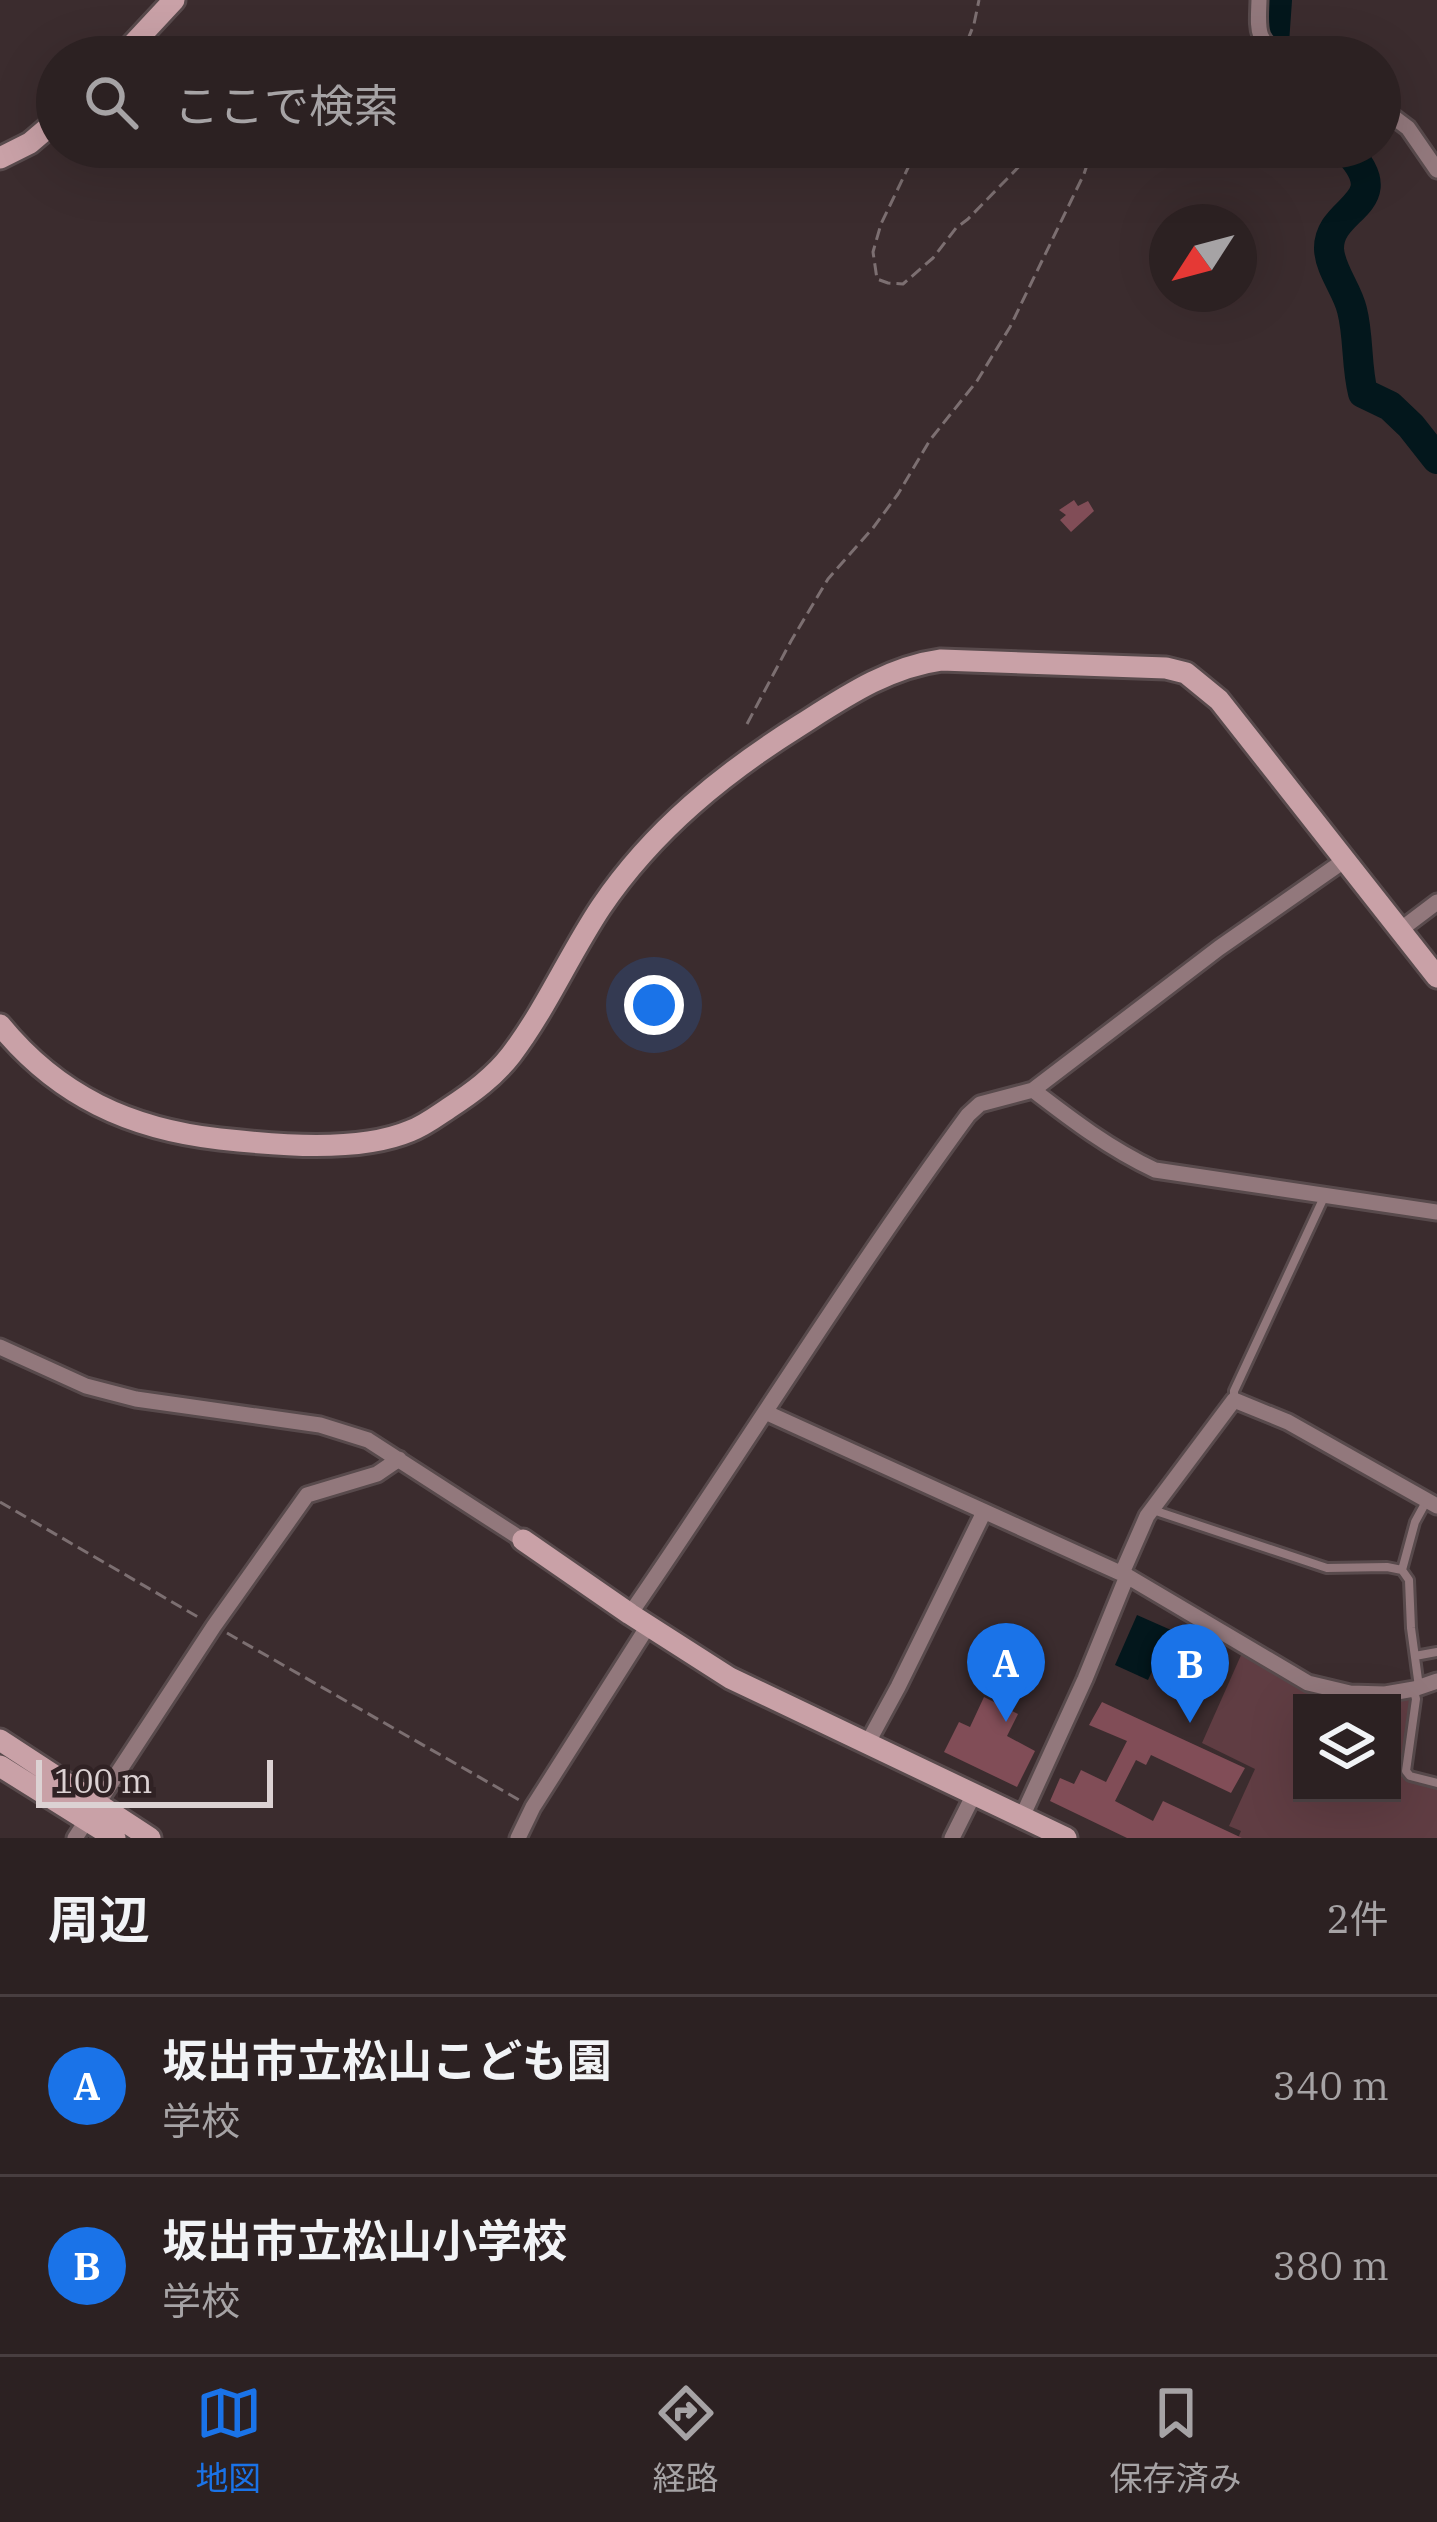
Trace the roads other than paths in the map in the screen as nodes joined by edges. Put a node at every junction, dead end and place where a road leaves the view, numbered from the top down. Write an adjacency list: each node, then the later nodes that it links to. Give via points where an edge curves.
1 (174, 0): 3 (main road)
2 (1258, 0): 4 (street)
3 (141, 36)
4 (1260, 36)
5 (1401, 122): 8 (street)
6 (36, 138): 7 (main road)
7 (0, 158)
8 (1437, 170)
9 (1345, 860): 11 (main road); 13 (main road, via 1219,700 1186,673 1108,664 916,663 844,697 699,797 602,907 510,1056 412,1131 318,1145 187,1135 81,1098); 14 (street)
10 (1437, 902): 11 (street)
11 (1400, 930): 12 (main road)
12 (1437, 977)
13 (0, 1025)
14 (1033, 1090): 15 (street, via 1155,1170); 19 (street, via 980,1103 968,1115)
15 (1325, 1196): 16 (street); 18 (lane)
16 (1437, 1212)
17 (0, 1347): 20 (street, via 86,1386 320,1425)
18 (1234, 1400): 21 (street); 22 (street)
19 (766, 1412): 23 (street); 27 (street)
20 (399, 1459): 24 (street); 38 (street, via 307,1495)
21 (1432, 1503): 25 (lane, via 1415,1522)
22 (1152, 1510): 25 (lane, via 1328,1568); 26 (street)
23 (984, 1512): 26 (street); 33 (street)
24 (524, 1540): 27 (main road)
25 (1402, 1570): 29 (lane)
26 (1125, 1575): 31 (street, via 1308,1683 1350,1693); 37 (street)
27 (639, 1620): 33 (main road, via 730,1678); 41 (street)
28 (1437, 1652): 29 (lane)
29 (1415, 1656): 31 (lane)
30 (1437, 1681): 31 (street)
31 (1416, 1688): 35 (lane, via 1406,1771)
32 (0, 1740): 38 (main road)
33 (866, 1744): 36 (main road)
34 (0, 1766): 38 (main road)
35 (1437, 1783)
36 (974, 1794): 37 (main road); 42 (street)
37 (1022, 1817): 43 (main road)
38 (87, 1820): 39 (main road); 40 (main road)
39 (116, 1838)
40 (150, 1838)
41 (518, 1838)
42 (952, 1838)
43 (1066, 1838)

